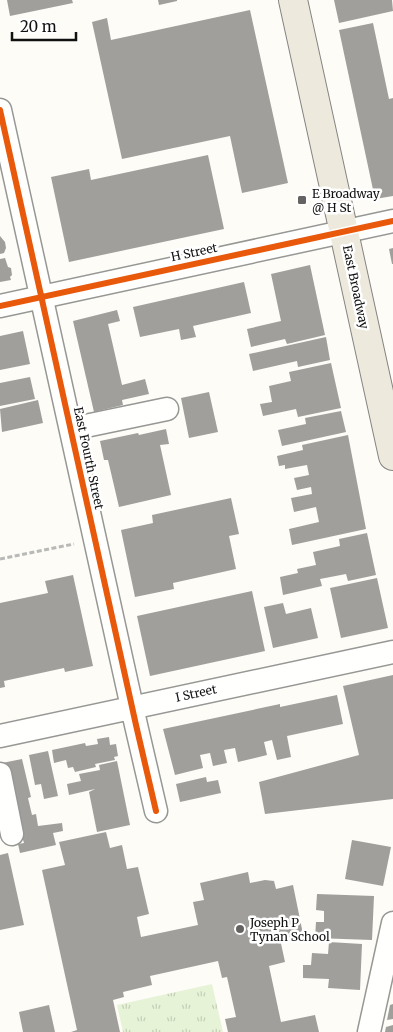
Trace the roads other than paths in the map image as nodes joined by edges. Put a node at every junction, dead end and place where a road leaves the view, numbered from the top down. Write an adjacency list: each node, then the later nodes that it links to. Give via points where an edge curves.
1 (293, 0): 4 (main road, East Broadway)
2 (0, 110): 5 (street, East Fourth Street)
3 (393, 221): 4 (street, H Street)
4 (344, 232): 5 (street, H Street); 9 (main road, East Broadway)
5 (41, 297): 6 (street, H Street); 8 (street, East Fourth Street)
6 (0, 306)
7 (167, 409): 8 (street)
8 (72, 429): 11 (street, East Fourth Street)
9 (393, 456)
10 (393, 652): 11 (street, I Street)
11 (132, 707): 12 (street, I Street); 14 (street, East Fourth Street)
12 (0, 736)
13 (0, 774): 15 (street)
14 (156, 811)
15 (12, 834)
16 (393, 923): 17 (street)
17 (369, 1032)

